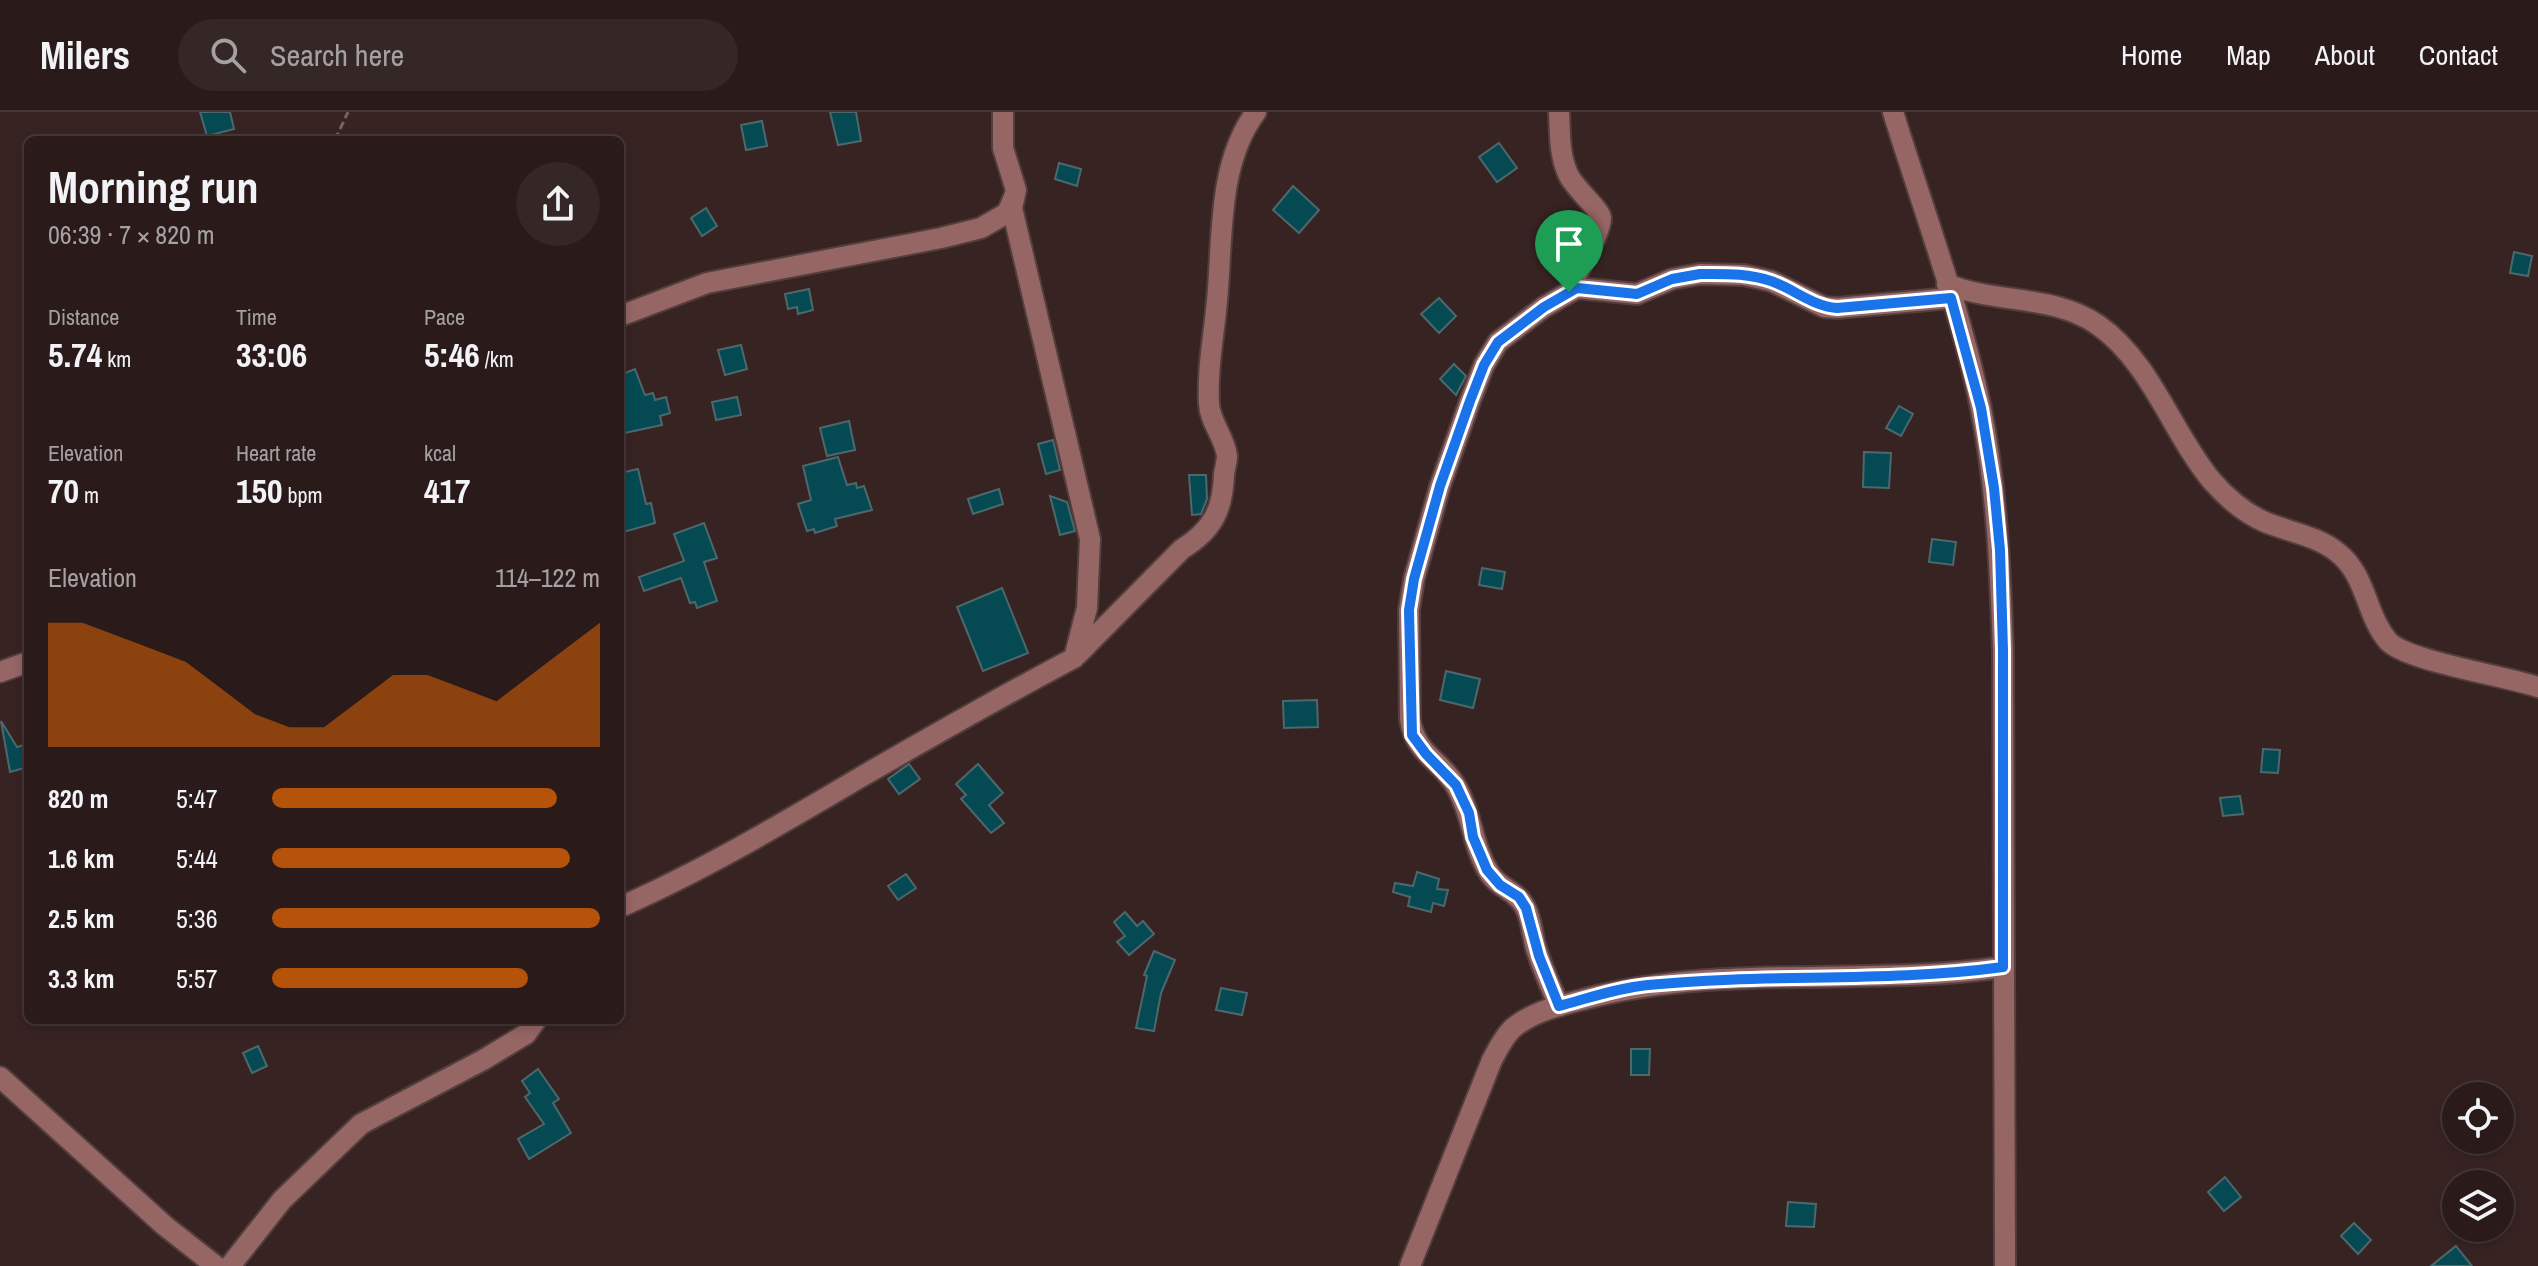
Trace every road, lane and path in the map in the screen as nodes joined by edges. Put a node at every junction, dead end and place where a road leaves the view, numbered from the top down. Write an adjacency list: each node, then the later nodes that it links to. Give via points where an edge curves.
1 (348, 112): 6 (path)
2 (1003, 112): 7 (street, via 1003,148)
3 (1256, 112): 11 (street, via 1238,144 1229,177 1210,364 1209,407 1227,455 1225,489 1201,538 1182,549)
4 (1559, 112): 9 (street, via 1568,175 1601,219)
5 (1893, 112): 8 (street)
6 (337, 136)
7 (1016, 190): 10 (street, via 1007,213 981,228 707,283); 11 (street, via 1012,208 1090,539 1087,608)
8 (1949, 291): 9 (street, via 1837,308 1771,281 1726,274 1683,276 1637,294 1582,287); 14 (street, via 2065,308 2099,325 2139,369 2183,441 2227,496 2252,515 2321,543 2349,563 2390,643 2417,656); 16 (street, via 1981,408 2000,550)
9 (1569, 292): 17 (street, via 1506,334 1490,352 1440,486 1409,610 1412,735 1456,785 1487,870 1526,908)
10 (624, 314)
11 (1074, 658): 15 (street, via 776,827)
12 (24, 663): 13 (street)
13 (0, 672)
14 (2538, 687)
15 (624, 905)
16 (2003, 967): 17 (street, via 1647,985); 23 (street)
17 (1559, 1006): 22 (street, via 1526,1020 1502,1042)
18 (533, 1024): 21 (street, via 483,1060 361,1124 282,1200)
19 (0, 1077): 20 (street)
20 (216, 1266)
21 (230, 1266)
22 (1410, 1266)
23 (2005, 1266)

